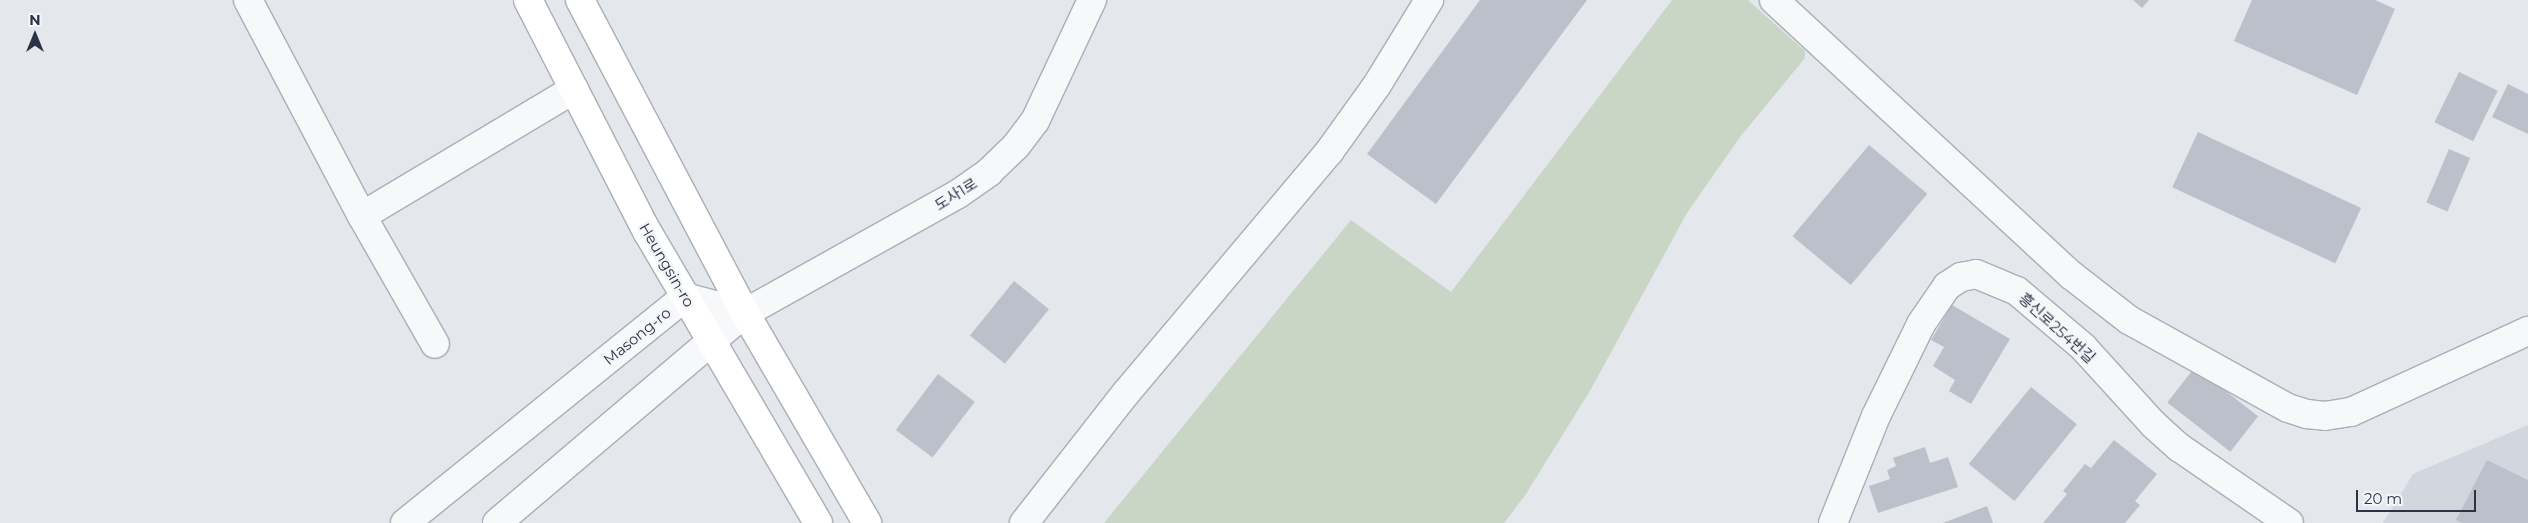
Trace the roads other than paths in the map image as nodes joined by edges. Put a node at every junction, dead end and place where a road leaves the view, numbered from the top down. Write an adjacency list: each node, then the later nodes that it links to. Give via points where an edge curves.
1 (248, 0): 8 (street)
2 (528, 0): 7 (main road, Heungsin-ro)
3 (580, 0): 10 (main road)
4 (1092, 0): 10 (street, 도사1로, via 1035,121 1016,146 989,172 958,194)
5 (1429, 0): 18 (street, via 1377,85 1329,152 1126,393)
6 (1774, 0): 11 (street, via 2078,280 2128,320 2288,408 2325,416 2351,412)
7 (574, 89): 8 (street); 9 (main road, Heungsin-ro)
8 (362, 216): 13 (street)
9 (685, 297): 10 (street, Masong-ro); 12 (main road, Heungsin-ro); 14 (street, Masong-ro)
10 (745, 313): 12 (street); 17 (main road)
11 (2528, 331)
12 (711, 342): 15 (street); 16 (main road, Heungsin-ro)
13 (435, 344)
14 (404, 523)
15 (497, 523)
16 (818, 523)
17 (867, 523)
18 (1024, 523)
19 (1833, 523): 20 (street, 흥신로254번길, via 1876,416 1921,324 1947,286 1961,277 1976,274 2017,291 2083,348 2153,424 2180,448)
20 (2289, 523)

